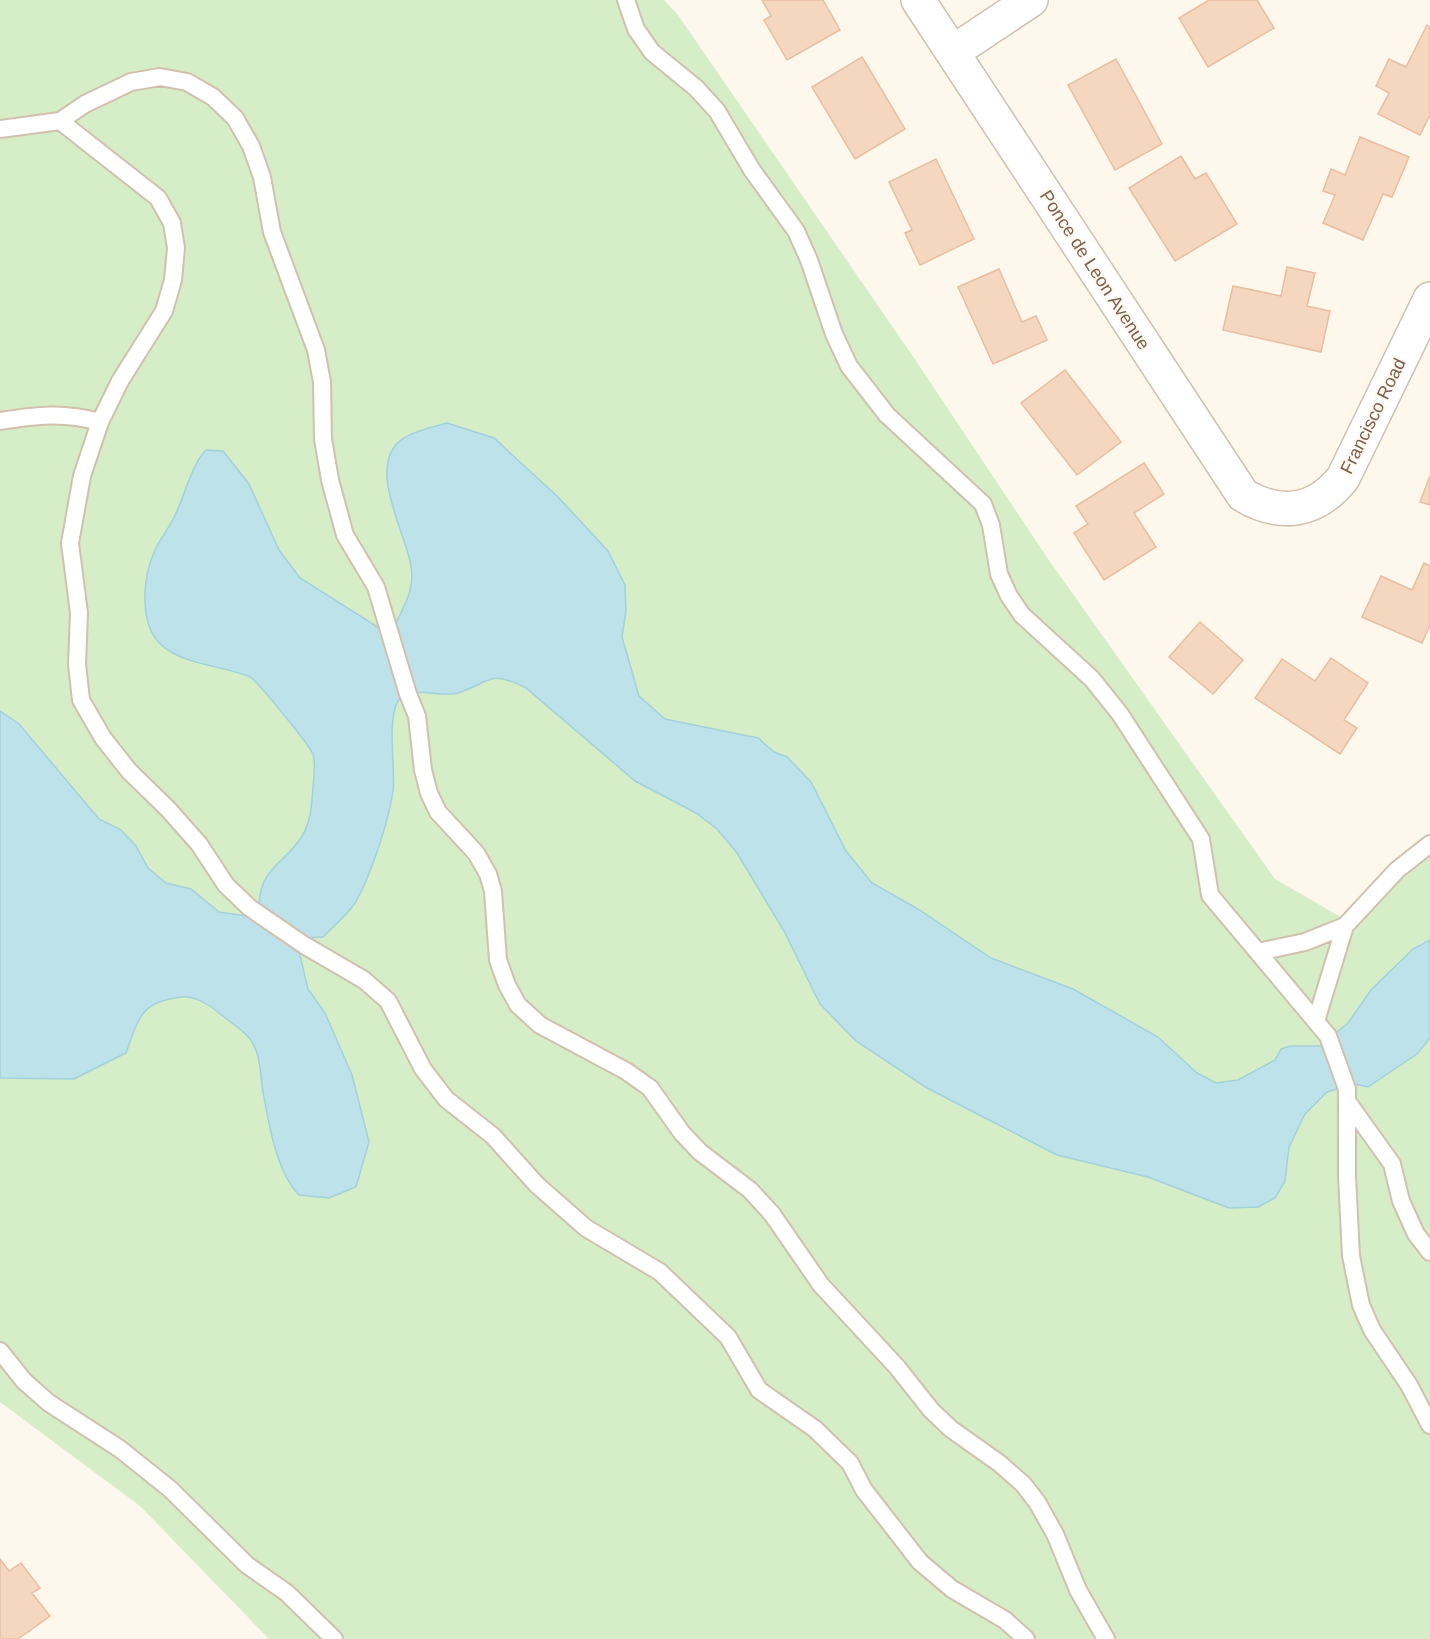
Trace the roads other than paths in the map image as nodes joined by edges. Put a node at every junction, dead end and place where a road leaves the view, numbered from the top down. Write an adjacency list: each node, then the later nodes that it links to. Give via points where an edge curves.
1 (626, 0): 13 (lane, via 636,29 652,52 717,111 752,170 796,231 849,366 887,416 983,504 991,525 999,574 1009,596 1022,615 1092,679 1120,714 1202,839 1210,895)
2 (918, 0): 4 (street, Ponce de Leon Avenue)
3 (1031, 0): 4 (street)
4 (953, 52): 10 (street, Ponce de Leon Avenue, via 1243,495 1260,506)
5 (60, 121): 6 (lane); 9 (lane, via 159,198 172,223 176,248 173,280 164,311 120,381); 21 (lane, via 131,82 160,77 187,82 213,97 235,118 262,177 272,232 316,350 322,382 323,439 345,535 376,587 417,716 429,793 438,812 476,853 488,874 493,891 498,960 518,1005 540,1025 650,1088 700,1152 750,1190 772,1214 821,1286 932,1410 1023,1484 1055,1534 1078,1590)
6 (0, 129)
7 (1430, 299): 10 (street, Francisco Road, via 1343,478 1332,492)
8 (0, 421): 9 (lane, via 74,414)
9 (100, 422): 20 (lane, via 82,476 70,543 79,613 77,664 81,700 102,738 176,817 226,885 250,908 364,980 388,1000 423,1069 446,1099 493,1136 537,1185 586,1228 660,1272 729,1337 759,1390 815,1429 850,1463 864,1490 920,1562 951,1589 1005,1620)
10 (1293, 511)
11 (1430, 844): 12 (lane, via 1397,870)
12 (1345, 926): 13 (lane, via 1305,942); 14 (lane)
13 (1258, 952): 14 (lane)
14 (1316, 1021): 15 (lane, via 1328,1036)
15 (1347, 1095): 16 (lane, via 1392,1164 1401,1201 1416,1234); 18 (lane, via 1352,1256 1361,1305)
16 (1430, 1252)
17 (0, 1351): 19 (lane, via 24,1382 170,1489 247,1564 287,1593)
18 (1430, 1425)
19 (334, 1639)
20 (1026, 1639)
21 (1106, 1639)

